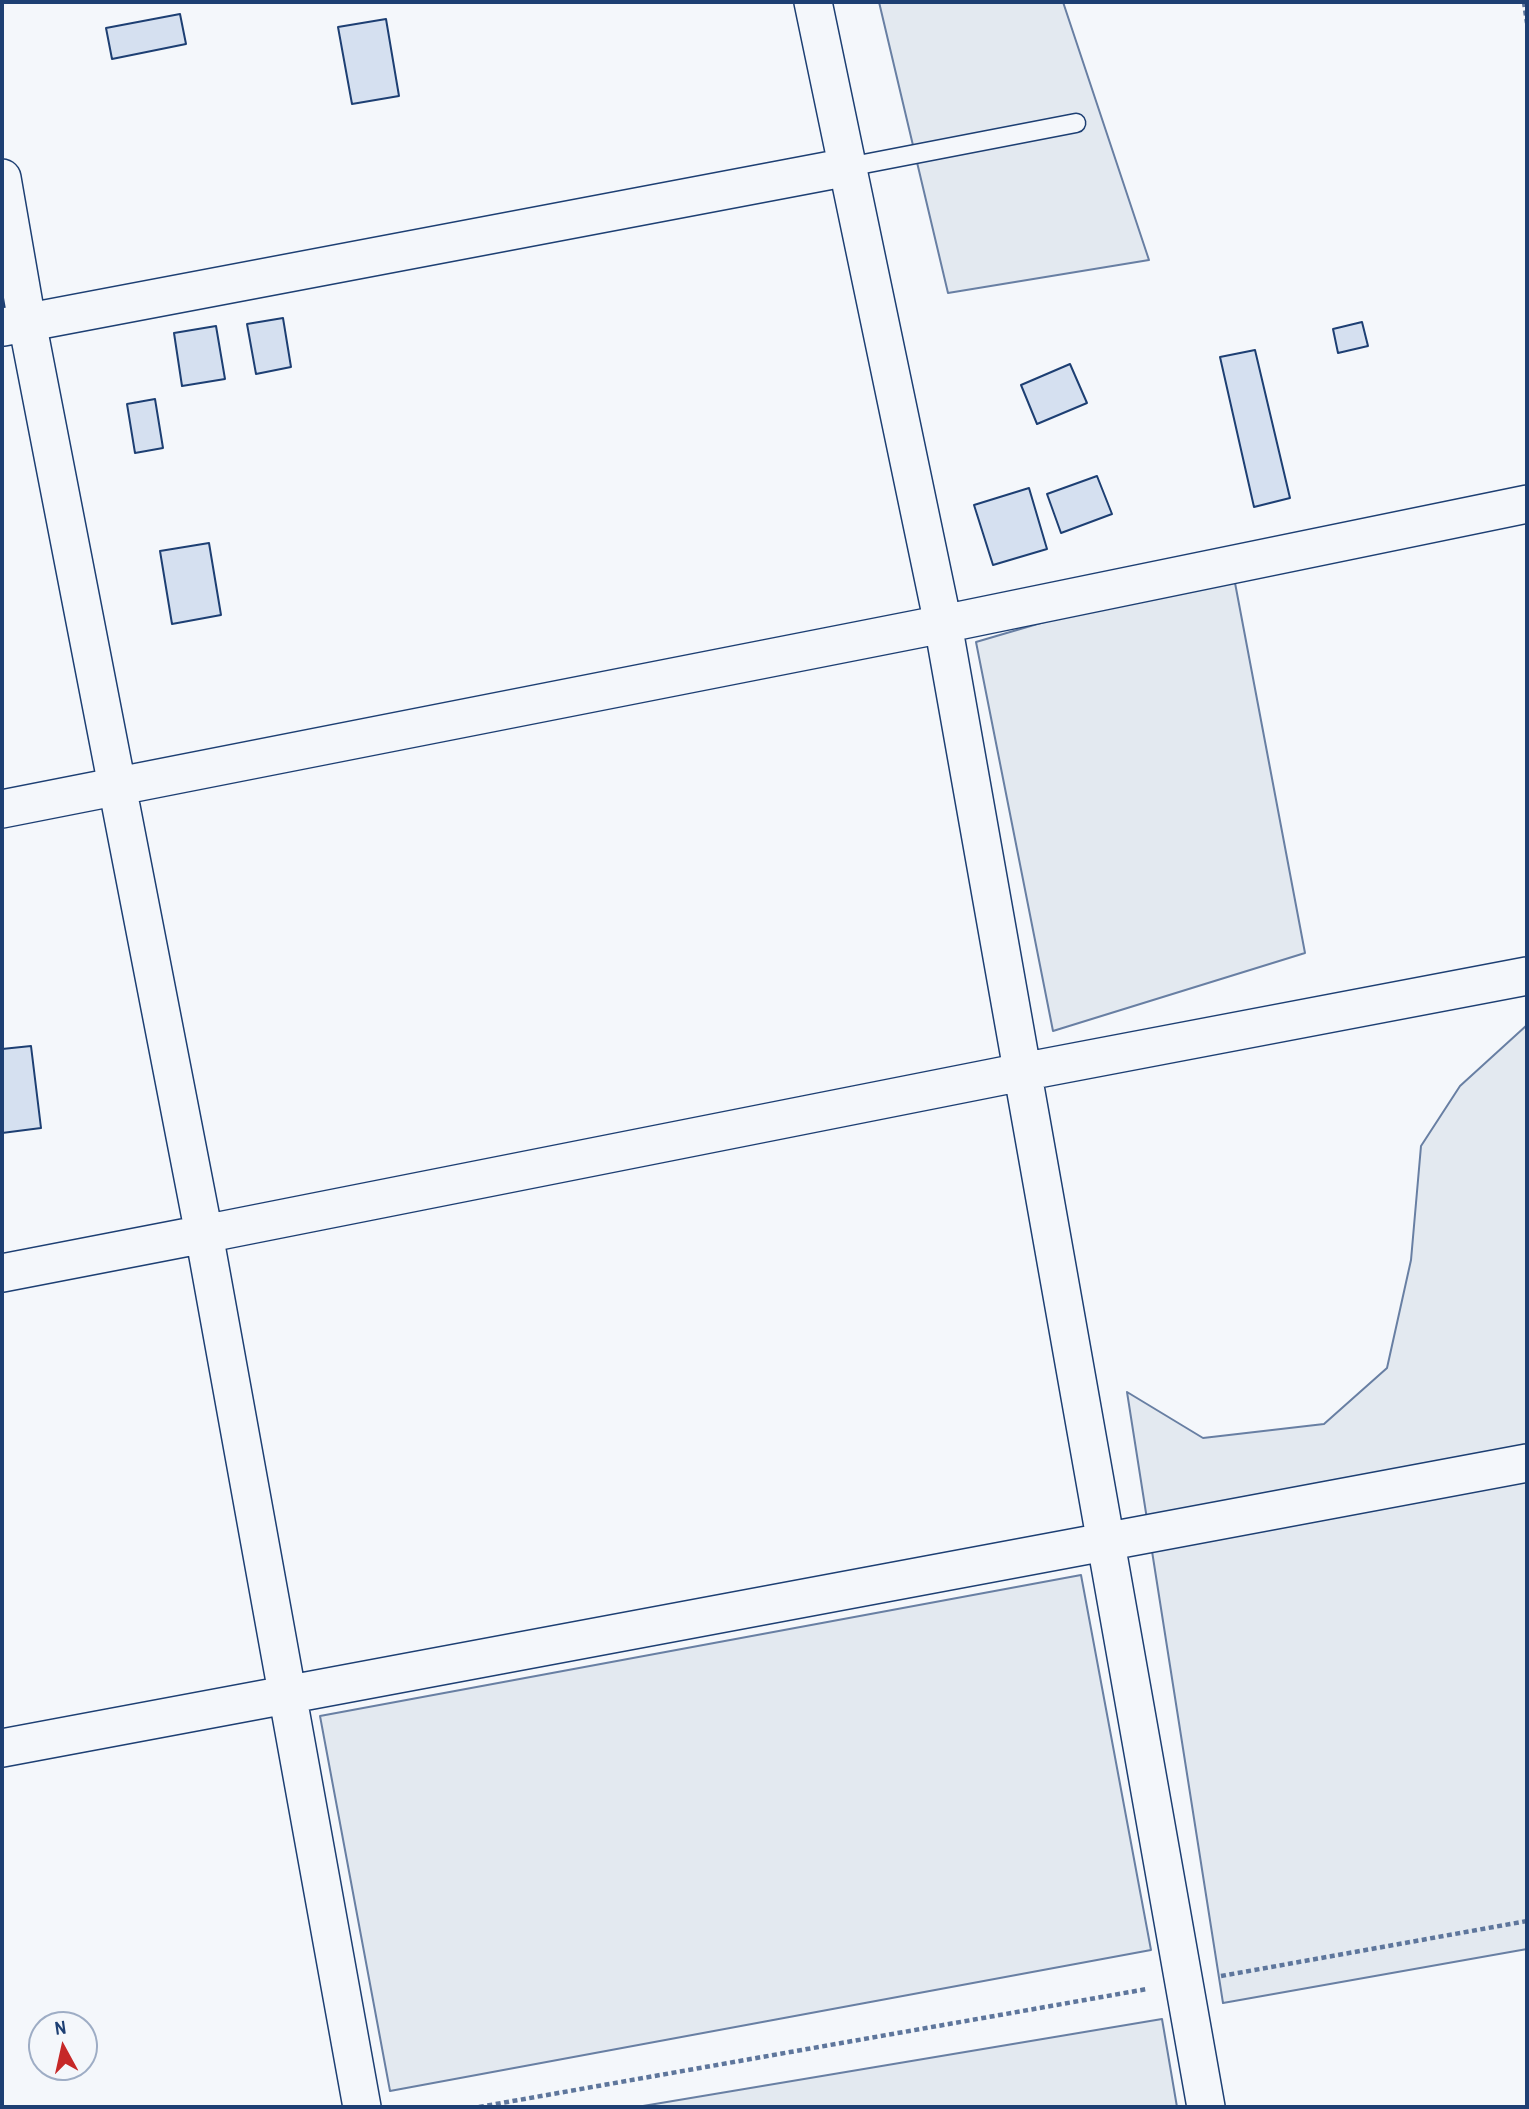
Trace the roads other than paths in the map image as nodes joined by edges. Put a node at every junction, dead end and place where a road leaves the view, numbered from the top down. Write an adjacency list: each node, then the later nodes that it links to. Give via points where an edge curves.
1 (813, 2): 3 (street)
2 (1076, 123): 3 (lane)
3 (848, 167): 5 (street); 7 (street)
4 (2, 178): 5 (street)
5 (14, 325): 8 (street)
6 (1527, 504): 7 (street)
7 (943, 624): 8 (street); 11 (street)
8 (118, 786): 9 (street); 12 (street)
9 (2, 809)
10 (1527, 976): 11 (street)
11 (1023, 1072): 12 (street); 15 (street)
12 (204, 1234): 13 (street); 16 (street)
13 (2, 1273)
14 (1527, 1464): 15 (street)
15 (1106, 1542): 16 (street); 19 (street)
16 (288, 1695): 17 (street); 18 (street)
17 (2, 1748)
18 (362, 2107)
19 (1206, 2107)

